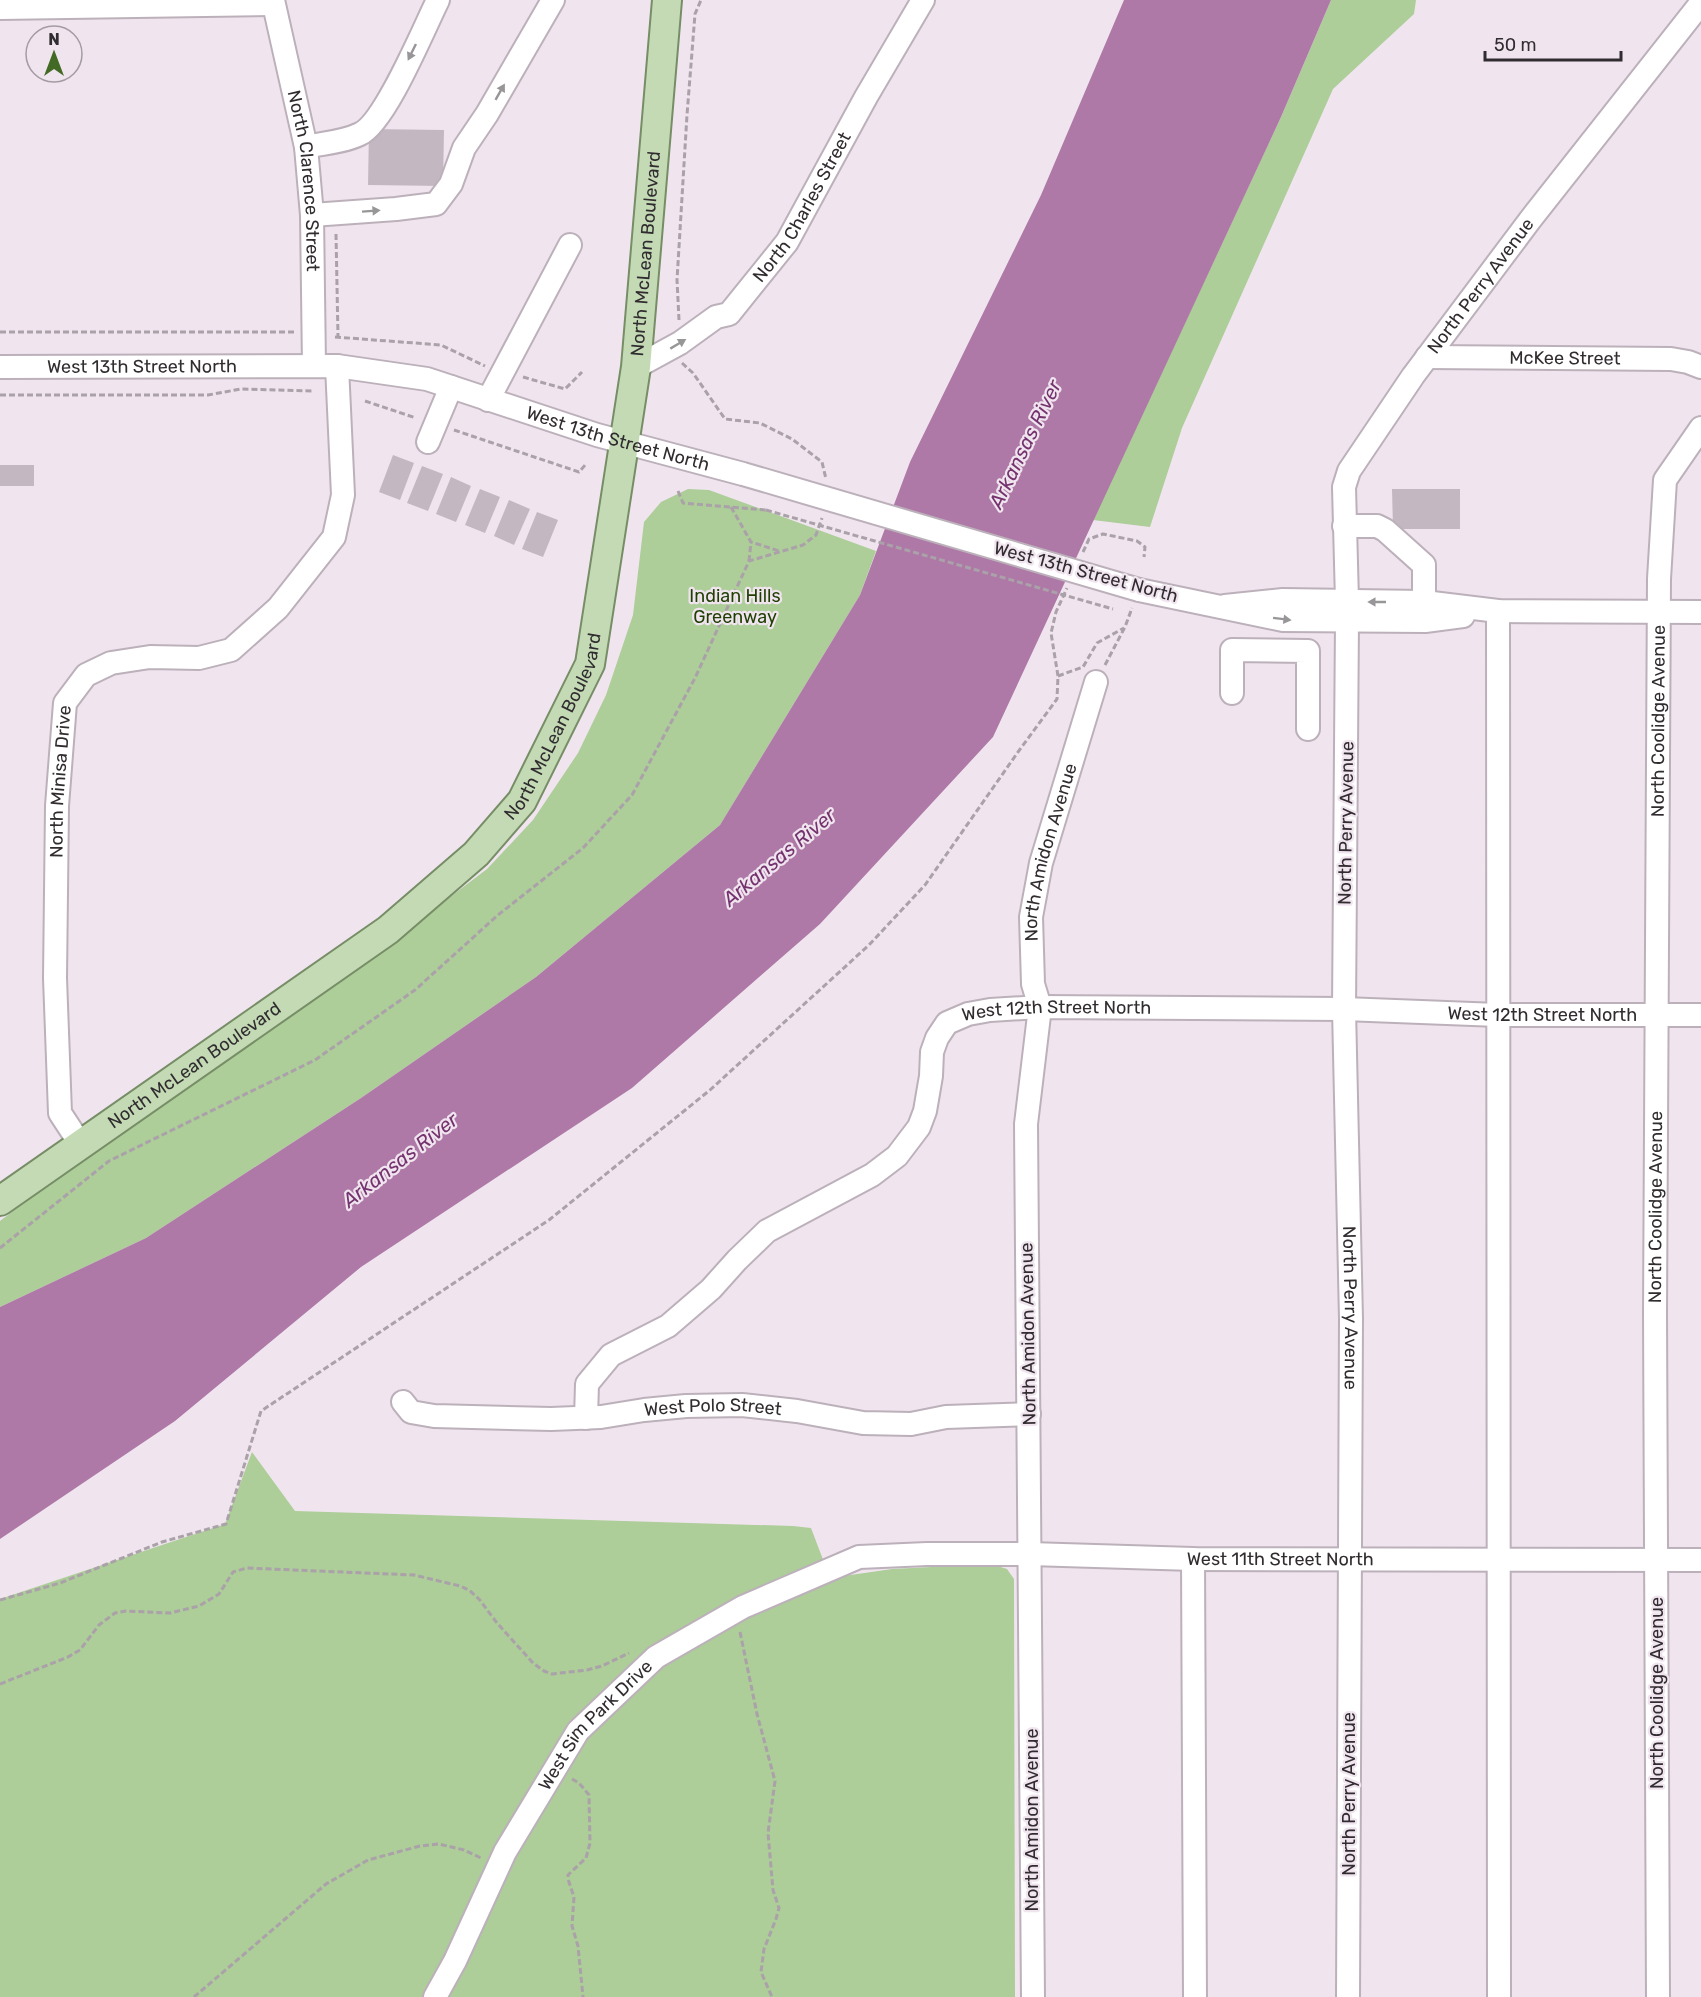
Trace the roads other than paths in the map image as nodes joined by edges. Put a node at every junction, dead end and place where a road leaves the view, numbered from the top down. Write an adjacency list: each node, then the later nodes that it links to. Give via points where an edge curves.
1 (438, 0): 8 (street, one-way to 8, via 375,120 362,134)
2 (553, 0): 9 (street, one-way to 2, via 436,204 451,184 464,148)
3 (667, 0): 15 (main road, North McLean Boulevard)
4 (922, 0): 15 (street, North Charles Street, one-way to 4, via 680,344 716,316 729,314 787,242)
5 (272, 2): 7 (street); 8 (street, North Clarence Street)
6 (1701, 3): 11 (street, North Perry Avenue)
7 (0, 8)
8 (306, 147): 9 (street, North Clarence Street)
9 (312, 215): 12 (street, North Clarence Street)
10 (570, 244): 18 (street)
11 (1427, 357): 16 (street, McKee Street, via 1671,359); 22 (street, North Perry Avenue, via 1349,471 1344,488)
12 (314, 366): 13 (street, West 13th Street North); 14 (street, West 13th Street North)
13 (337, 366): 17 (street, West 13th Street North, via 427,379); 36 (street, North Minisa Drive, via 343,495 334,537 278,608 231,650 199,658 150,657 111,663 86,675 64,702 57,806 55,978 60,1113)
14 (0, 367)
15 (636, 367): 21 (main road, North McLean Boulevard)
16 (1701, 367)
17 (452, 387): 18 (street, West 13th Street North); 20 (street)
18 (488, 400): 21 (street, West 13th Street North)
19 (1701, 428): 26 (street, North Coolidge Avenue, via 1665,480)
20 (432, 433)
21 (624, 443): 24 (street, West 13th Street North, bridge, via 681,456 1138,590 1283,620); 36 (main road, North McLean Boulevard, via 590,664 522,801 476,854 387,930)
22 (1344, 526): 23 (street, via 1377,526 1424,565); 24 (street, North Perry Avenue)
23 (1424, 602): 24 (street, West 13th Street North, one-way to 24); 25 (street, West 13th Street North)
24 (1347, 611): 25 (street, West 13th Street North, via 1425,621); 32 (street, North Perry Avenue)
25 (1498, 611): 26 (street, West 13th Street North); 33 (street)
26 (1659, 612): 27 (street, West 13th Street North); 34 (street, North Coolidge Avenue)
27 (1701, 612)
28 (1096, 682): 31 (street, North Amidon Avenue, via 1041,863 1031,917 1033,984)
29 (1233, 693): 30 (street, via 1233,651 1308,651)
30 (1308, 729)
31 (1041, 1007): 32 (street, West 12th Street North); 39 (street, North Amidon Avenue, via 1026,1124); 40 (street, West 12th Street North, via 990,1010 947,1023 932,1052 925,1111 919,1127 897,1156 872,1175 767,1231 711,1289 668,1326 611,1355 586,1384)
32 (1344, 1009): 33 (street, West 12th Street North); 44 (street, North Perry Avenue, via 1351,1319)
33 (1498, 1015): 34 (street, West 12th Street North); 45 (street)
34 (1656, 1015): 35 (street, West 12th Street North); 46 (street, North Coolidge Avenue)
35 (1701, 1015)
36 (81, 1145): 37 (main road, North McLean Boulevard)
37 (0, 1201)
38 (403, 1402): 40 (street, West Polo Street, via 411,1412 434,1416)
39 (1029, 1414): 40 (street, West Polo Street, via 946,1417 911,1424 863,1423 797,1411 687,1406); 41 (street, North Amidon Avenue)
40 (586, 1418)
41 (1030, 1554): 42 (street, West 11th Street North); 43 (street, West 11th Street North); 49 (street, North Amidon Avenue)
42 (859, 1557): 48 (street, West Sim Park Drive, via 737,1610 656,1657 578,1731 505,1852)
43 (1193, 1559): 44 (street, West 11th Street North); 50 (street)
44 (1350, 1560): 45 (street, West 11th Street North); 51 (street, North Perry Avenue)
45 (1499, 1560): 46 (street, West 11th Street North); 52 (street)
46 (1656, 1560): 47 (street, West 11th Street North); 53 (street, North Coolidge Avenue)
47 (1701, 1560)
48 (435, 1997)
49 (1033, 1997)
50 (1195, 1997)
51 (1348, 1997)
52 (1499, 1997)
53 (1658, 1997)

